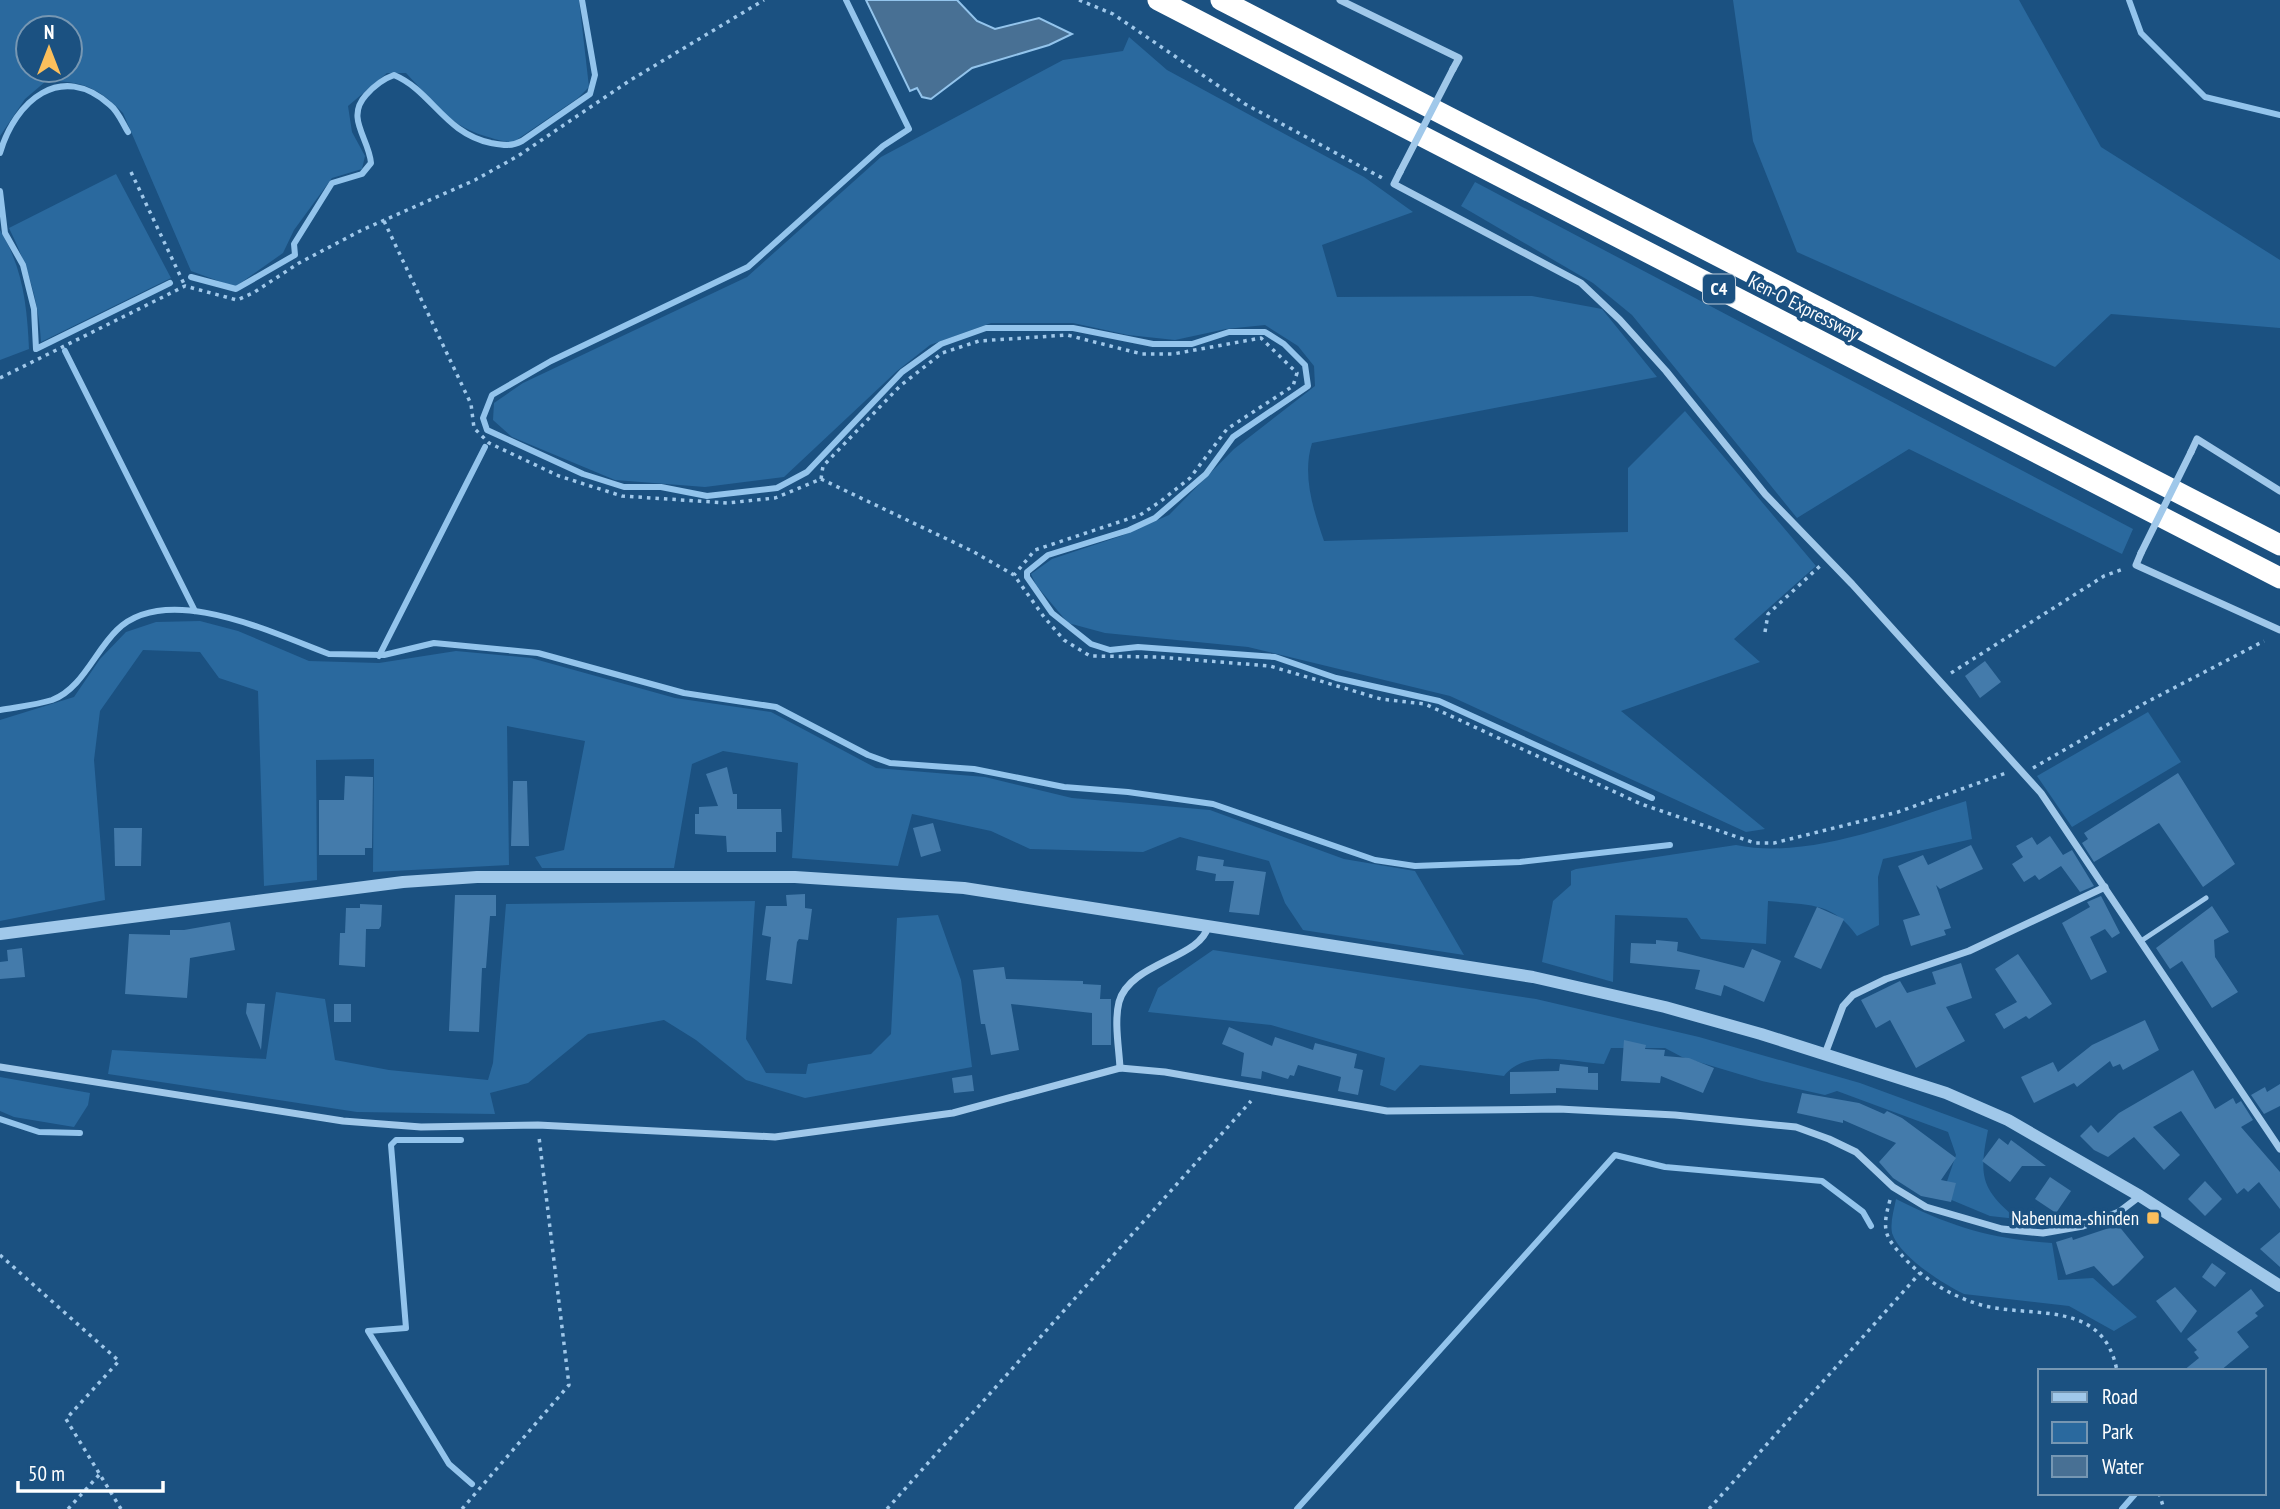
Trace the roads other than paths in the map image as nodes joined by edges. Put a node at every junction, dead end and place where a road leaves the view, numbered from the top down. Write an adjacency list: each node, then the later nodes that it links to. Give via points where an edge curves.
1 (1158, 0): 6 (highway, Ken-O Expressway / C4)
2 (1221, 0): 5 (highway, Ken-O Expressway / C4)
3 (1340, 0): 8 (street, bridge, via 1459,58 1394,184 1581,283 1666,371 1765,495 2041,793)
4 (2280, 491): 7 (street, bridge, via 2197,439 2136,565)
5 (2280, 545)
6 (2280, 578)
7 (2280, 630)
8 (2105, 887): 12 (street); 13 (street, via 1969,951 1853,995 1843,1006)
9 (2206, 898): 12 (lane)
10 (1208, 926): 11 (street, via 964,888 880,881 477,877 403,882); 13 (street, via 1533,977 1665,1007); 15 (street, via 1203,939 1128,985 1119,1000)
11 (0, 934)
12 (2141, 941): 16 (street)
13 (1825, 1054): 17 (street, via 1977,1105)
14 (0, 1067): 15 (street, via 343,1121 775,1137 953,1113)
15 (1121, 1068): 17 (street, via 1387,1111 1559,1109 1796,1127 1856,1152 1893,1187 1926,1207 2002,1229 2043,1233 2105,1220)
16 (2280, 1149)
17 (2140, 1196): 18 (street)
18 (2280, 1286)

